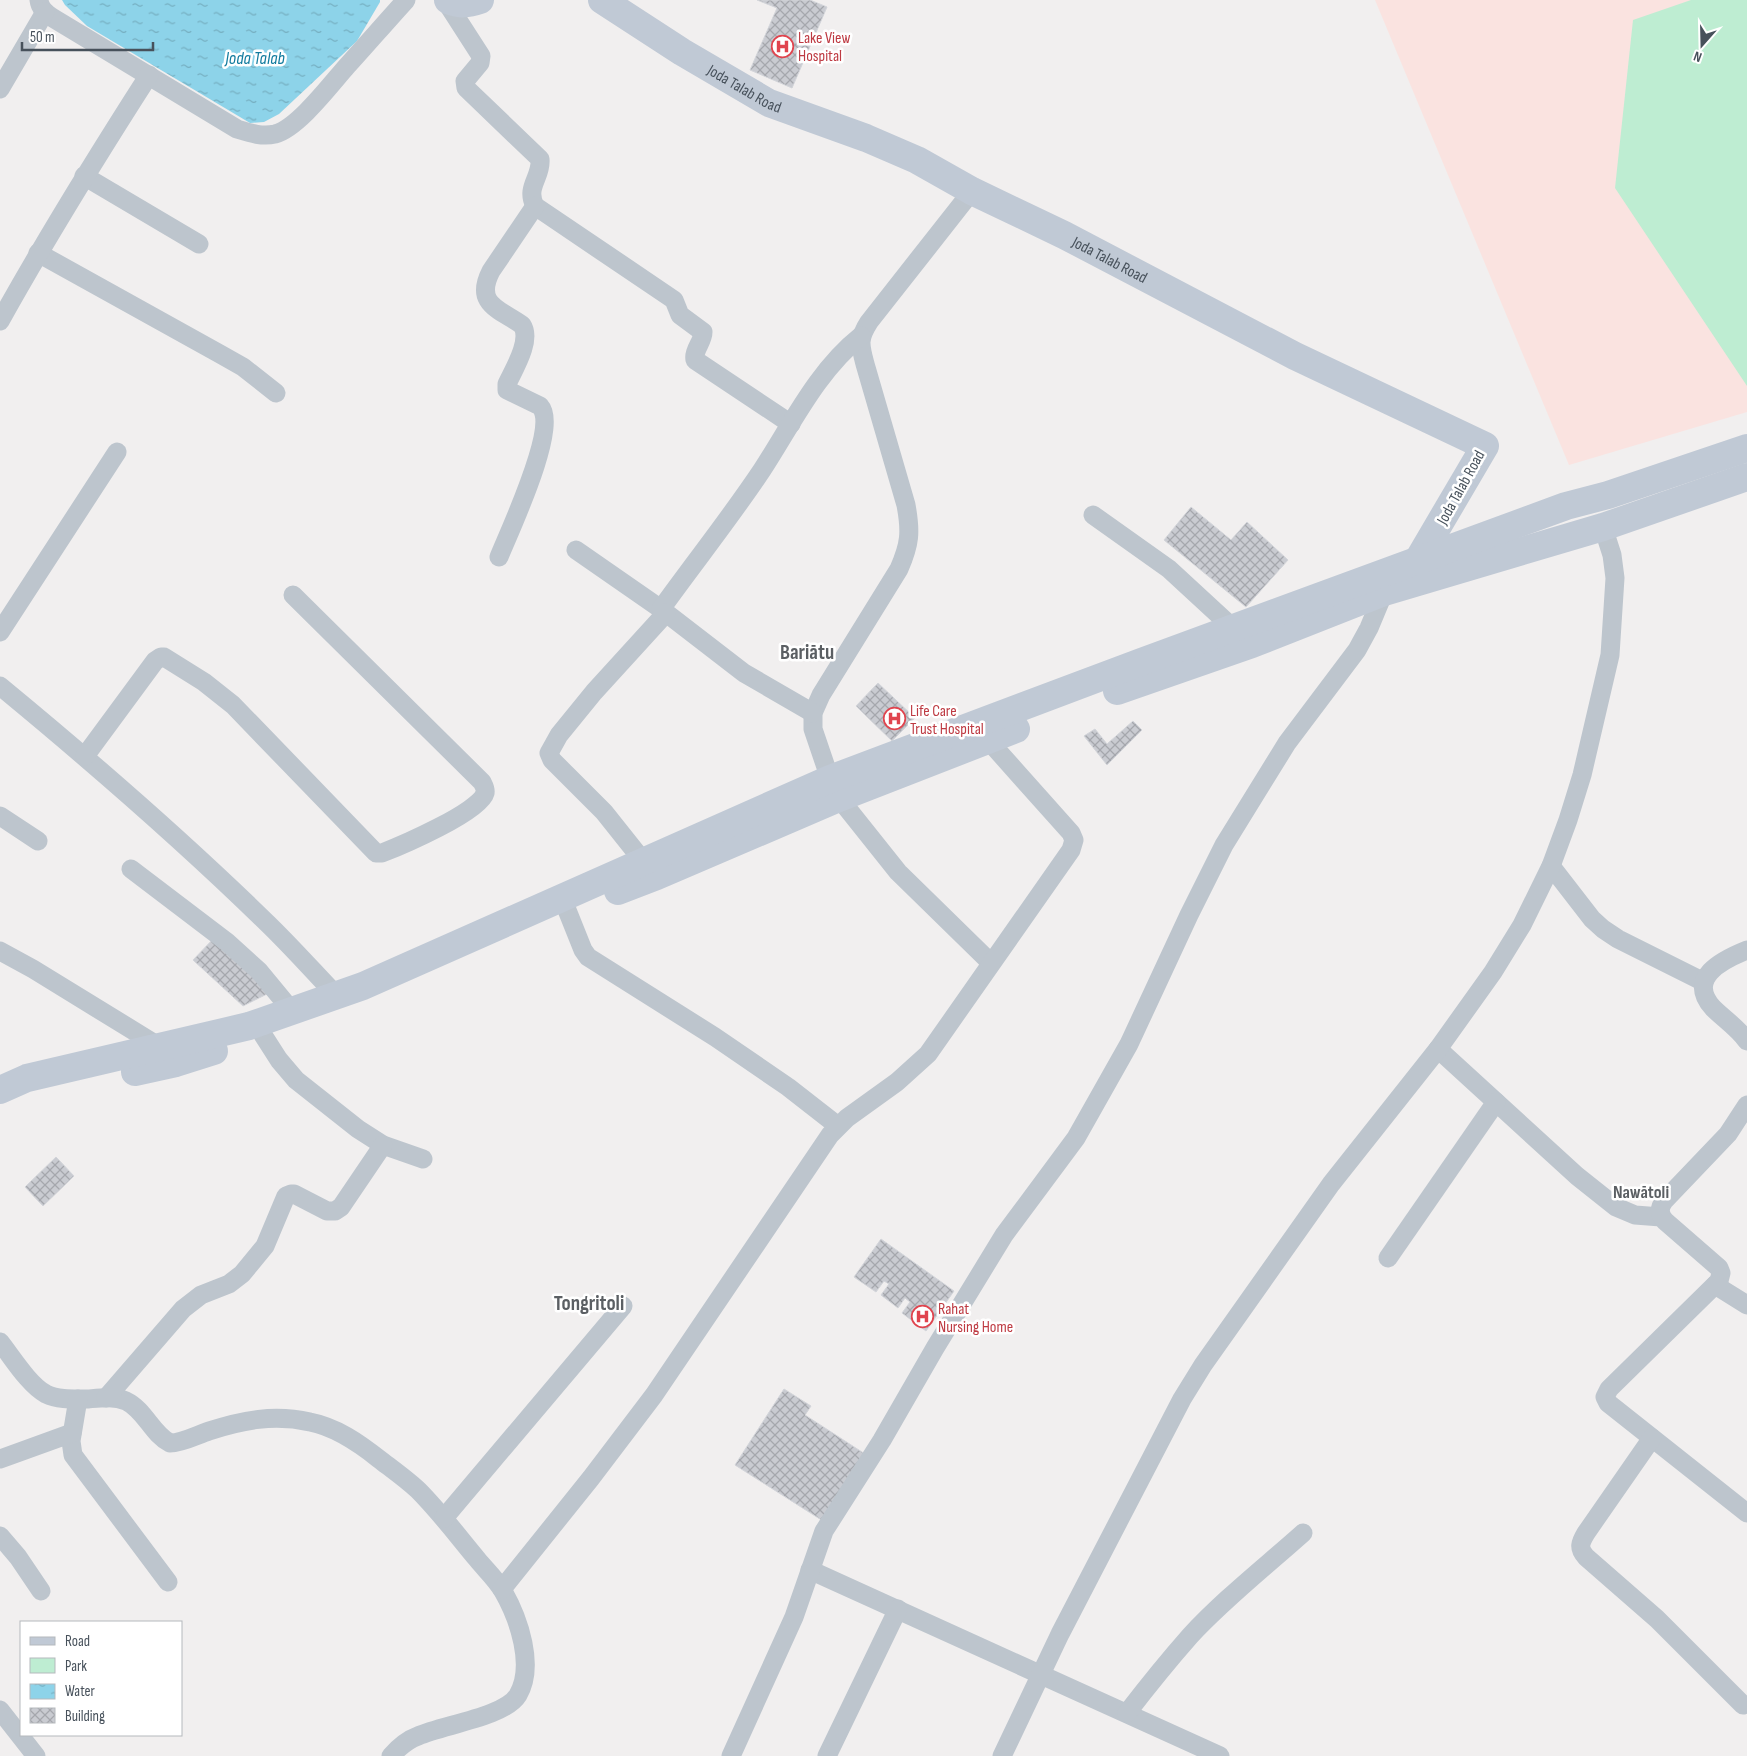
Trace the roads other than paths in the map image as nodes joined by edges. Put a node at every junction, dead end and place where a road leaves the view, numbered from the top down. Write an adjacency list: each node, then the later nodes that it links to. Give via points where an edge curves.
1 (406, 0): 6 (street, via 314,104 289,127 276,134 237,129)
2 (446, 0): 3 (main road, via 469,4); 10 (street, via 481,56 478,66 466,81 466,88 540,159 531,194)
3 (480, 0)
4 (602, 0): 9 (main road, Joda Talab Road, via 769,103 903,154)
5 (42, 6): 6 (street); 7 (street)
6 (149, 75): 8 (street)
7 (0, 90)
8 (84, 176): 11 (street); 12 (street)
9 (972, 191): 14 (street); 24 (main road, Joda Talab Road, via 1064,235 1295,356 1485,446)
10 (535, 206): 16 (street, via 674,300 680,315 703,332 695,360); 23 (street, via 491,271 484,290 488,301 525,330 525,341 507,390 540,406 545,419 532,476)
11 (199, 244)
12 (38, 253): 13 (street); 15 (street, via 243,367)
13 (0, 321)
14 (861, 336): 16 (street, via 823,374); 31 (street, via 863,357 906,505 909,541 899,569 821,695)
15 (276, 393)
16 (791, 424): 27 (street)
17 (1747, 448): 24 (main road, via 1566,506)
18 (117, 452): 29 (street)
19 (1747, 477): 21 (main road)
20 (1093, 514): 28 (street, via 1169,569)
21 (1603, 527): 24 (main road); 38 (street, via 1615,578 1610,655 1582,776)
22 (576, 550): 27 (street)
23 (499, 557)
24 (1417, 571): 25 (main road); 28 (main road)
25 (1384, 592): 32 (main road); 73 (street, via 1357,650 1287,743 1224,846 1129,1044 1076,1138 1004,1235 824,1531)
26 (293, 595): 33 (street, via 482,782 484,795 478,801 438,829 376,853 216,690 164,657 155,661)
27 (664, 611): 31 (street, via 744,673); 37 (street, via 594,692 549,752 552,760 604,812)
28 (1233, 628): 34 (main road)
29 (0, 632)
30 (0, 686): 33 (street)
31 (814, 714): 34 (street, via 815,740)
32 (988, 740): 34 (main road); 43 (street, via 1074,837 1070,850)
33 (85, 756): 45 (street, via 266,922)
34 (834, 788): 37 (main road); 40 (main road, via 657,876); 43 (street, via 898,872)
35 (0, 816): 36 (street)
36 (38, 841)
37 (642, 861): 45 (main road)
38 (1551, 866): 44 (street, via 1603,929); 50 (street, via 1522,925 1493,972)
39 (131, 869): 46 (street, via 259,971)
40 (567, 910): 47 (main road, via 344,1012); 55 (street, via 588,957 716,1038)
41 (1747, 950): 44 (street, via 1715,966)
42 (0, 951): 49 (street)
43 (991, 963): 55 (street, via 928,1054)
44 (1704, 982): 48 (street, via 1706,999)
45 (336, 996): 46 (main road)
46 (292, 1011): 49 (main road, via 249,1026)
47 (263, 1035): 54 (main road, via 176,1064 73,1084); 56 (street, via 296,1080)
48 (1747, 1041)
49 (160, 1047): 51 (main road, via 27,1078)
50 (1438, 1049): 52 (street); 78 (street, via 1331,1184 1203,1365 1182,1399)
51 (0, 1090)
52 (1496, 1102): 58 (street, via 1576,1176 1616,1207 1636,1215); 59 (street)
53 (1747, 1105): 58 (street, via 1728,1134 1664,1200)
54 (0, 1106)
55 (838, 1126): 75 (street, via 654,1395)
56 (382, 1145): 57 (street); 64 (street, via 341,1207 335,1211 327,1211 294,1194 286,1196 265,1246 242,1274 229,1284 201,1294 183,1309)
57 (423, 1158)
58 (1661, 1217): 60 (street, via 1719,1268 1721,1277)
59 (1388, 1258)
60 (1715, 1285): 61 (street); 67 (street, via 1606,1392 1608,1403)
61 (1747, 1305)
62 (623, 1306): 70 (street)
63 (0, 1342): 65 (street, via 40,1390 56,1397)
64 (106, 1398): 65 (street); 70 (street, via 124,1400 132,1405 170,1443 257,1418 323,1425 360,1444 416,1489)
65 (78, 1399): 66 (street)
66 (72, 1433): 68 (street); 74 (street, via 73,1454)
67 (1652, 1438): 69 (street); 79 (street, via 1586,1533 1580,1549)
68 (0, 1458)
69 (1747, 1513)
70 (444, 1518): 75 (street)
71 (1303, 1533): 81 (street, via 1191,1635)
72 (0, 1536): 76 (street)
73 (810, 1570): 77 (street); 86 (street, via 794,1617)
74 (168, 1582)
75 (502, 1589): 85 (street, via 524,1644 524,1684 516,1698 503,1708 417,1736 401,1745)
76 (41, 1591)
77 (898, 1609): 78 (street); 87 (street)
78 (1041, 1674): 81 (street); 88 (street)
79 (1744, 1705)
80 (0, 1710): 83 (street)
81 (1127, 1713): 89 (street)
82 (20, 1736): 84 (street)
83 (20, 1736)
84 (36, 1756)
85 (391, 1756)
86 (732, 1756)
87 (827, 1756)
88 (1002, 1756)
89 (1220, 1756)

